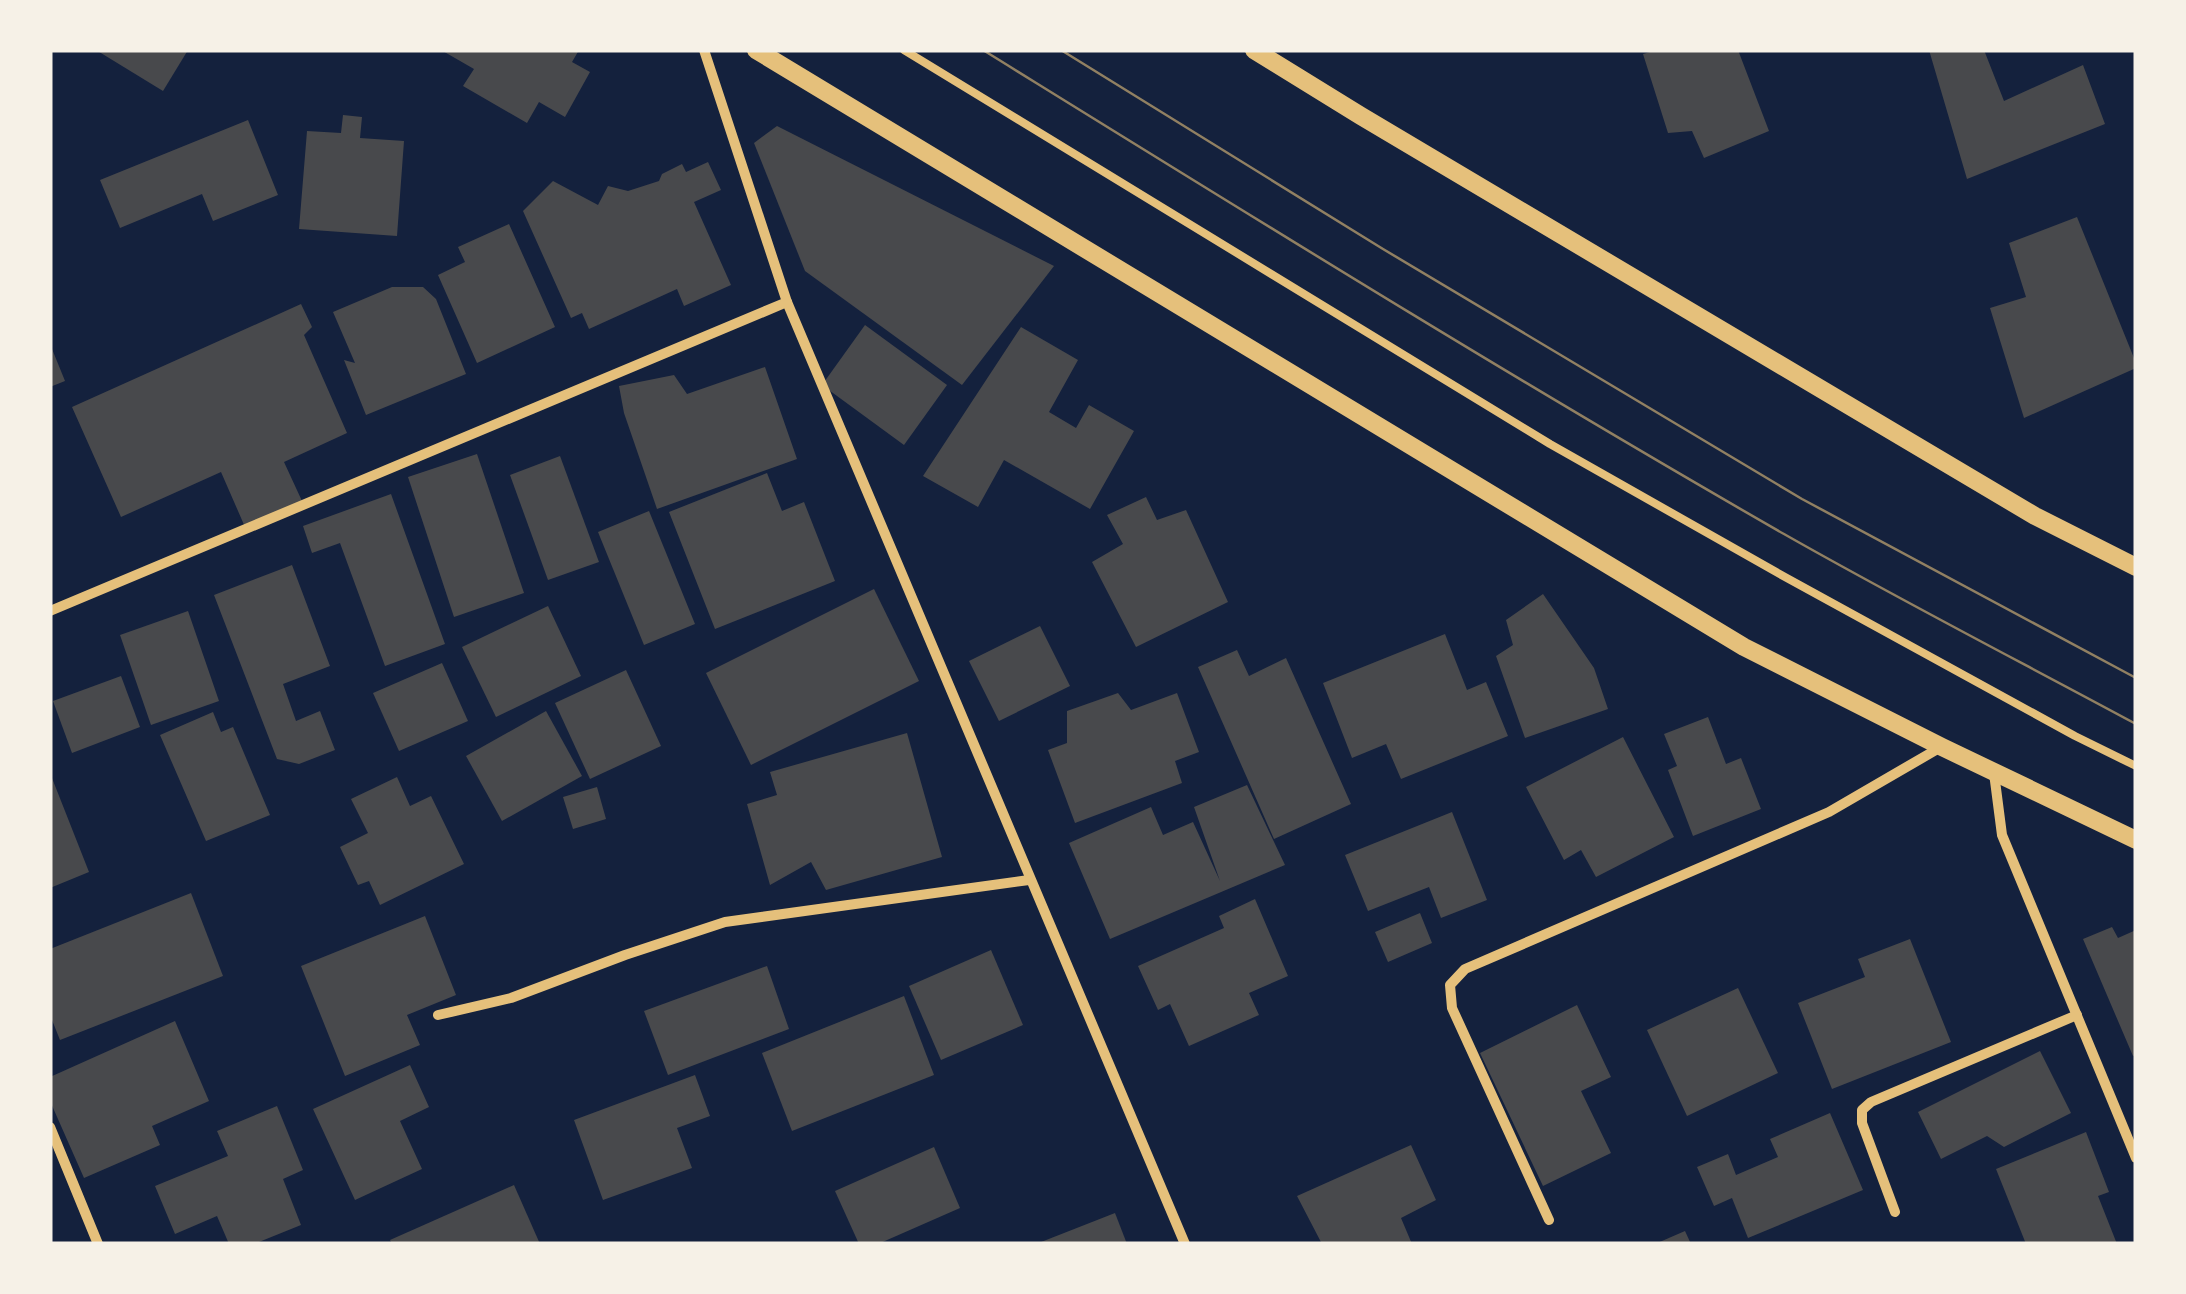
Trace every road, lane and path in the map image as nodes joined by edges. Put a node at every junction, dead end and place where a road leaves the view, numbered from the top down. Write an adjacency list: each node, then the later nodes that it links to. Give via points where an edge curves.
1 (704, 50): 5 (street)
2 (756, 50): 8 (street, via 1744,647)
3 (904, 50): 9 (lane, via 1550,444)
4 (1254, 50): 6 (street, via 2035,516)
5 (787, 302): 7 (street); 12 (street)
6 (2136, 567)
7 (50, 612)
8 (1942, 747): 10 (street); 18 (street, via 1829,812 1465,969 1450,985 1452,1008)
9 (2136, 766)
10 (1994, 772): 11 (street); 14 (street, via 2002,835)
11 (2136, 840)
12 (1029, 880): 13 (street, via 725,922 511,998); 20 (street)
13 (438, 1015)
14 (2076, 1015): 16 (street); 17 (street, via 1862,1110)
15 (50, 1127): 19 (street)
16 (2136, 1158)
17 (1895, 1212)
18 (1549, 1220)
19 (98, 1244)
20 (1185, 1244)

